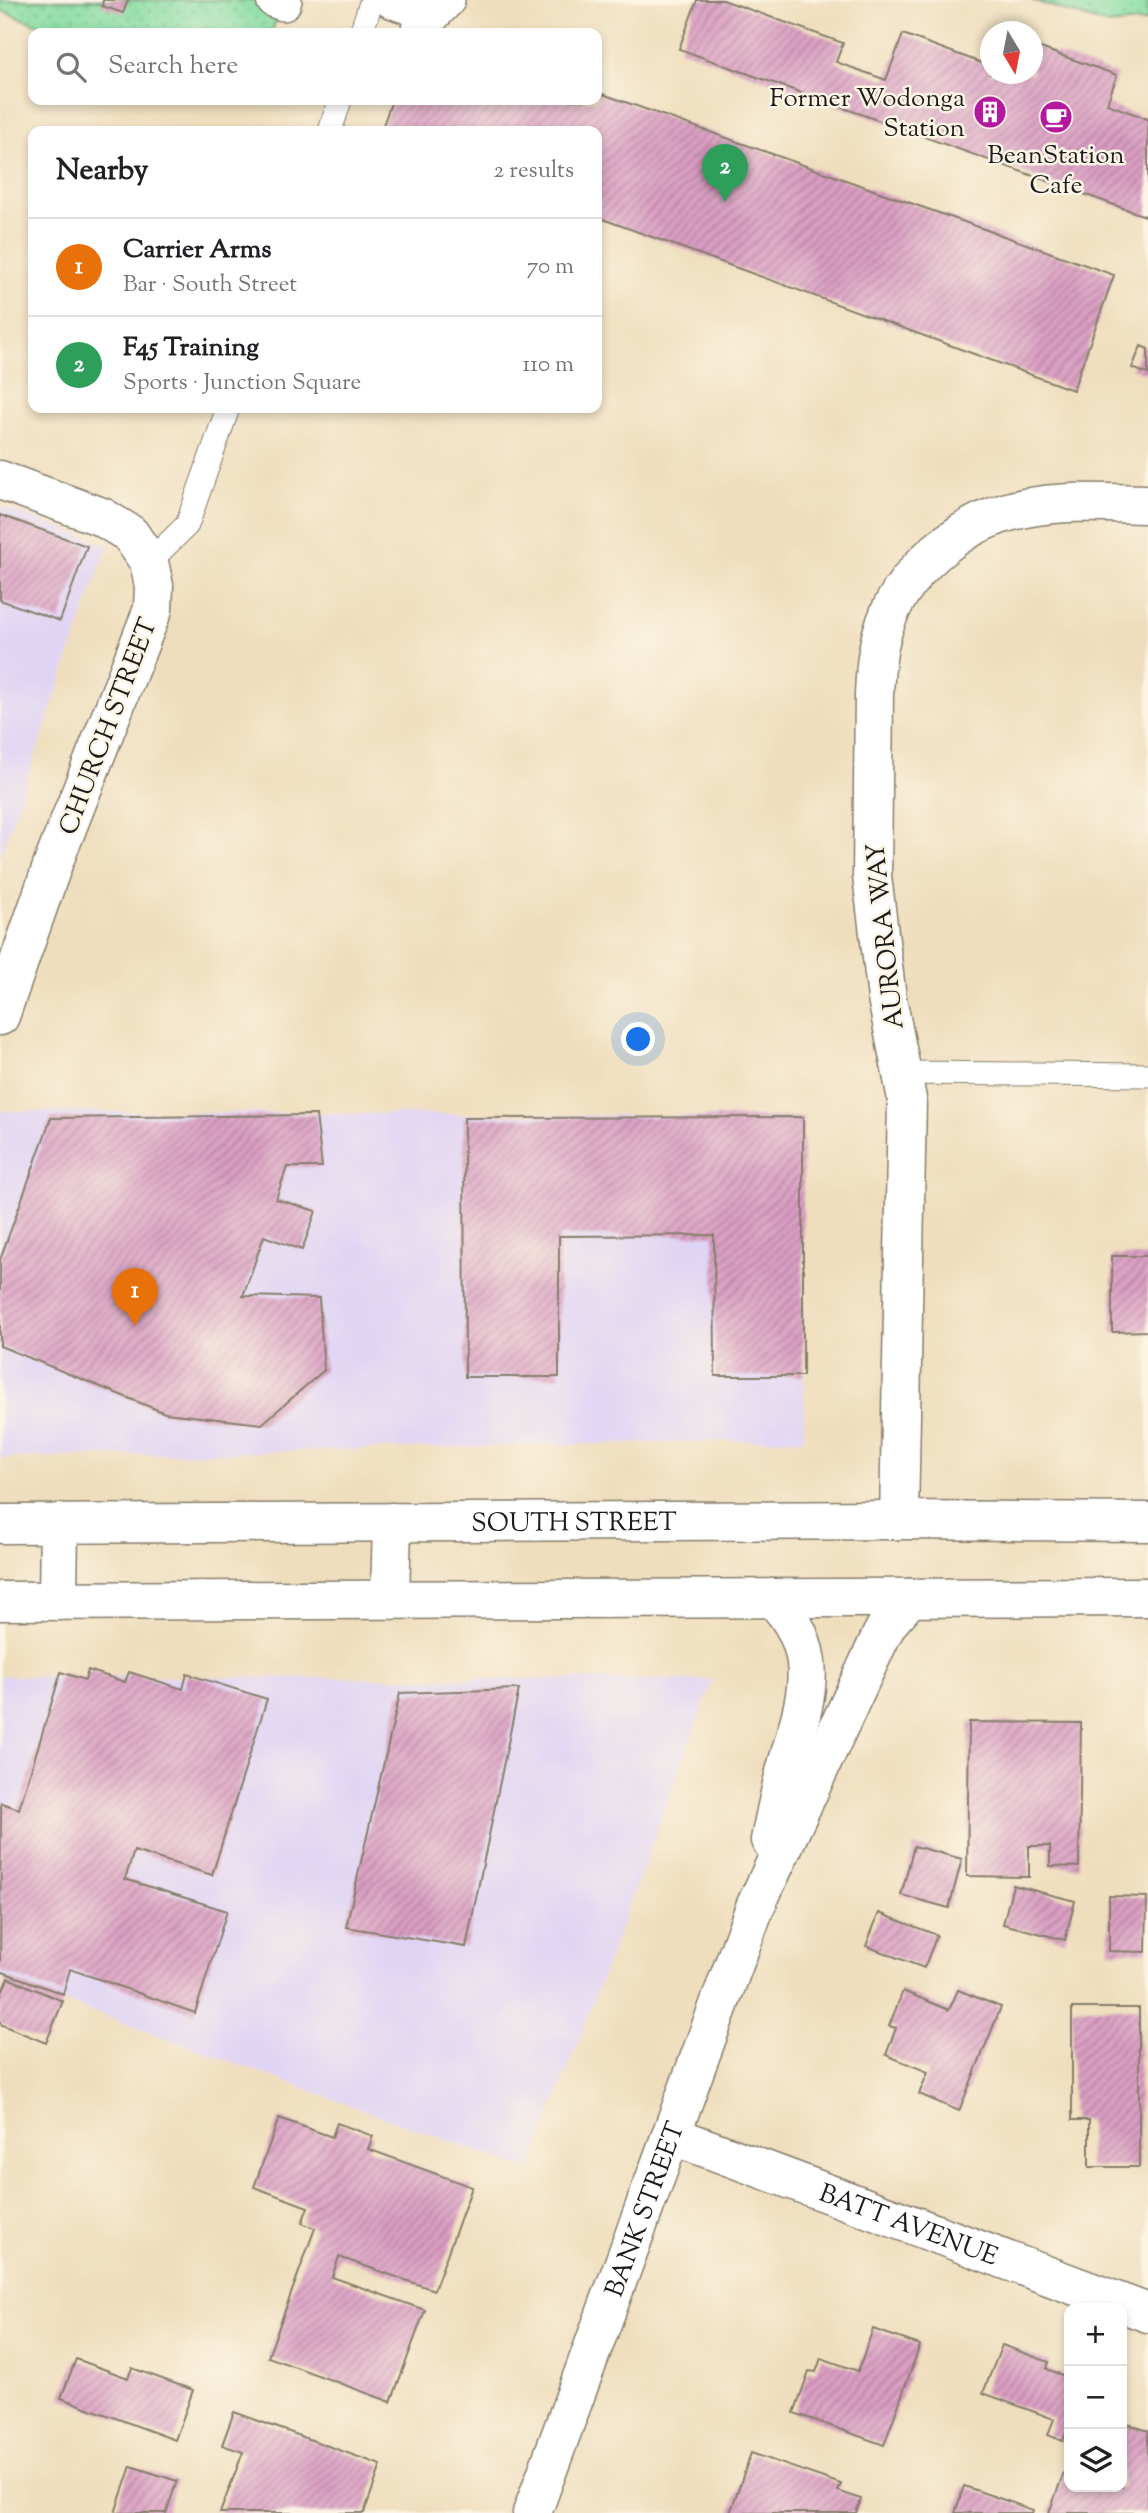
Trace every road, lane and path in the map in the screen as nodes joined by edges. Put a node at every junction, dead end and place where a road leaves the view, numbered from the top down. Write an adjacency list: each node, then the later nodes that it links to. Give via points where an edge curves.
1 (274, 0): 2 (street)
2 (284, 0)
3 (372, 0): 6 (lane)
4 (391, 0): 7 (street, via 425,12)
5 (447, 0): 8 (street)
6 (363, 28)
7 (419, 28)
8 (420, 28)
9 (338, 105): 10 (lane)
10 (332, 126)
11 (226, 413): 14 (lane, via 187,525)
12 (0, 480): 14 (street, via 102,517 130,534)
13 (1148, 504): 16 (street, AURORA WAY, via 1069,503 1026,508 977,523 929,558 892,608 876,665 872,876)
14 (149, 562): 15 (street, CHURCH STREET, via 153,609 54,861)
15 (0, 1016)
16 (901, 1073): 17 (lane); 18 (street, AURORA WAY, via 907,1099)
17 (1148, 1075)
18 (899, 1520): 19 (street, SOUTH STREET); 20 (street, SOUTH STREET)
19 (392, 1522): 22 (street, SOUTH STREET); 26 (street)
20 (1148, 1522)
21 (0, 1524): 22 (street, SOUTH STREET)
22 (59, 1524): 28 (street)
23 (1148, 1597): 25 (street)
24 (773, 1598): 25 (street); 26 (street); 29 (street, BANK STREET, via 799,1632 807,1684)
25 (910, 1598): 29 (street, BANK STREET, via 881,1636)
26 (390, 1599): 28 (street)
27 (0, 1601): 28 (street)
28 (58, 1601)
29 (755, 1907): 30 (street, BANK STREET)
30 (671, 2135): 31 (street, BATT AVENUE); 32 (street, BANK STREET)
31 (1148, 2313)
32 (532, 2513)

